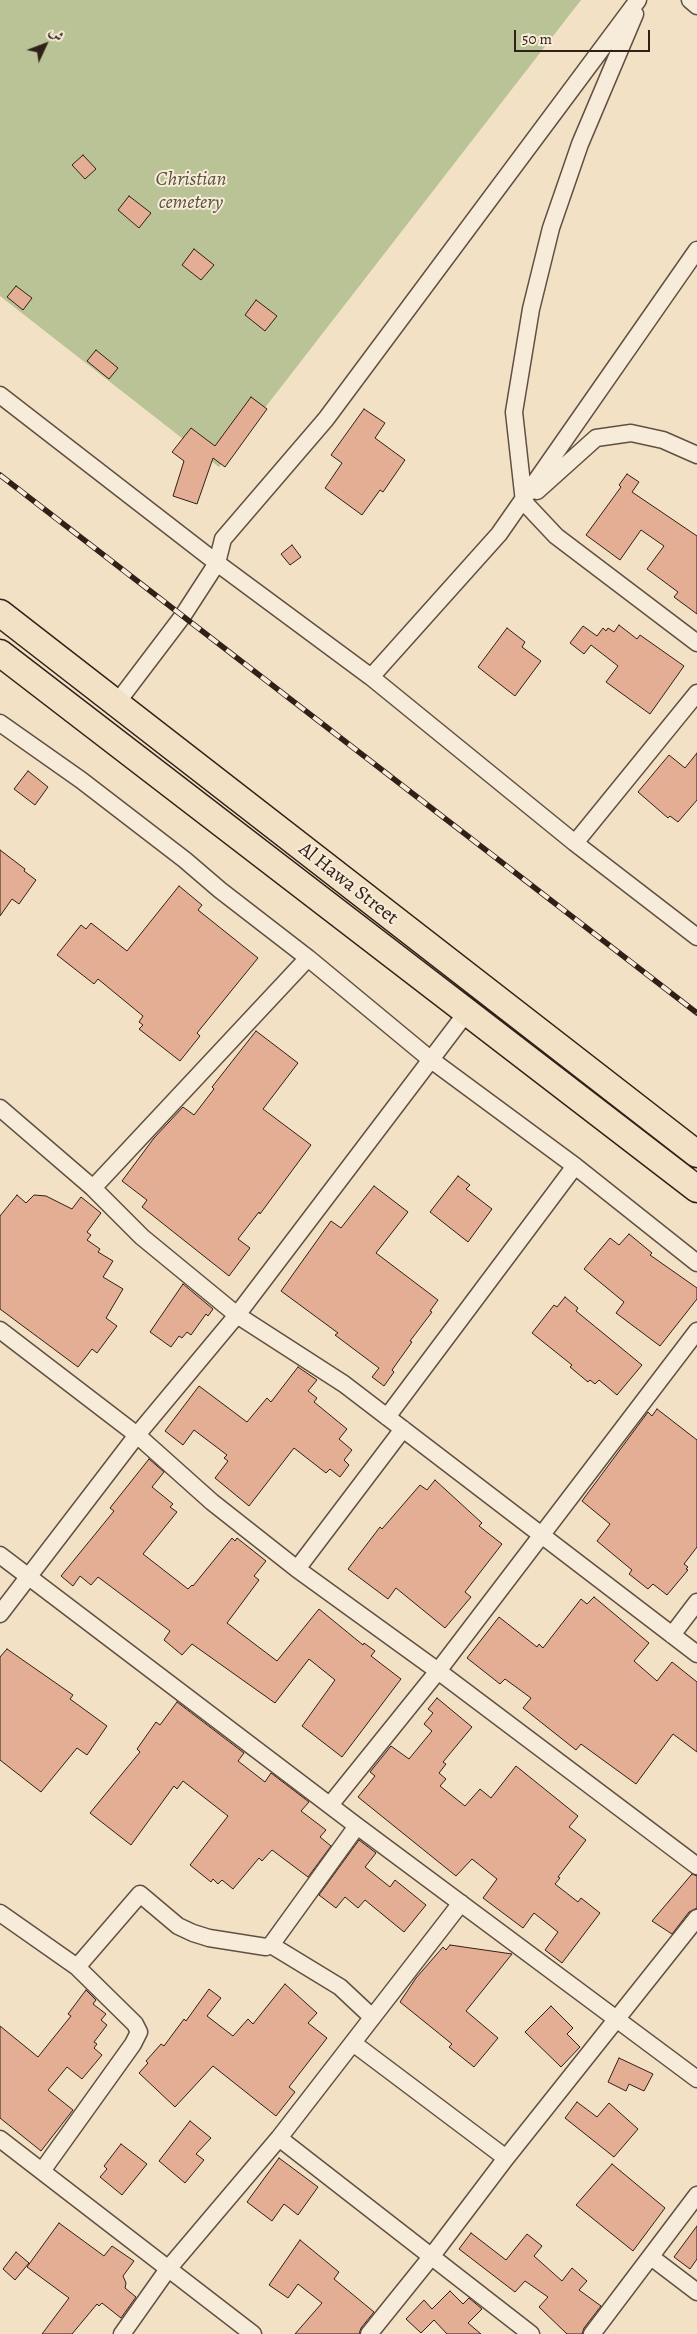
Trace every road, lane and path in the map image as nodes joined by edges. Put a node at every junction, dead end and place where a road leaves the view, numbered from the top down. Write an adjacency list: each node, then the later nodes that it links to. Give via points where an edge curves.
1 (640, 0): 7 (street, via 577,153 551,228 531,309 514,412); 8 (street, via 326,419 223,540)
2 (690, 0): 3 (street)
3 (697, 6)
4 (697, 250): 7 (street)
5 (0, 395): 8 (street)
6 (697, 455): 7 (street, via 663,440 630,433 596,438)
7 (524, 502): 10 (street, via 556,536); 12 (street)
8 (217, 563): 12 (street); 14 (street, via 173,630)
9 (0, 613): 14 (highway, Al Hawa Street)
10 (697, 643)
11 (0, 653): 19 (highway, Al Hawa Street)
12 (371, 677): 16 (street)
13 (697, 693): 16 (street)
14 (116, 704): 22 (highway, Al Hawa Street)
15 (0, 723): 18 (street, via 81,780)
16 (575, 843): 17 (street)
17 (697, 937)
18 (308, 958): 20 (street); 24 (street)
19 (467, 1012): 20 (street); 25 (highway, Al Hawa Street)
20 (430, 1060): 23 (street); 27 (street)
21 (0, 1108): 24 (street)
22 (697, 1154)
23 (575, 1166): 26 (street); 30 (street)
24 (93, 1188): 27 (street, via 142,1237)
25 (697, 1189)
26 (697, 1263)
27 (237, 1315): 30 (street, via 344,1384); 32 (street)
28 (0, 1330): 32 (street)
29 (697, 1331): 33 (street)
30 (386, 1417): 31 (street)
31 (403, 1429): 33 (street); 35 (street)
32 (137, 1435): 35 (street, via 212,1502); 36 (street)
33 (540, 1535): 39 (street); 41 (street)
34 (0, 1555): 36 (street)
35 (297, 1569): 41 (street)
36 (29, 1577): 38 (street); 42 (street)
37 (697, 1602): 39 (street)
38 (0, 1614)
39 (672, 1635): 40 (street)
40 (697, 1654)
41 (438, 1671): 42 (street); 44 (street)
42 (330, 1804): 43 (street)
43 (356, 1826): 45 (street); 48 (street)
44 (697, 1866)
45 (461, 1904): 50 (street); 51 (street)
46 (0, 1914): 49 (street)
47 (697, 1918): 51 (street)
48 (271, 1945): 49 (street, via 266,1947 193,1933 178,1926 140,1894); 50 (street, via 340,1987)
49 (77, 1967): 57 (street, via 135,2024 139,2032)
50 (372, 2017): 52 (street)
51 (617, 2018): 53 (street); 56 (street)
52 (353, 2043): 54 (street); 56 (street)
53 (697, 2079)
54 (279, 2138): 59 (street); 61 (street)
55 (0, 2139): 57 (street)
56 (506, 2158): 59 (street)
57 (42, 2172): 61 (street)
58 (697, 2195): 60 (street)
59 (431, 2257): 65 (street); 66 (street)
60 (651, 2257): 62 (street); 67 (street)
61 (168, 2269): 63 (street); 64 (street)
62 (697, 2292)
63 (122, 2334)
64 (254, 2334)
65 (369, 2334)
66 (531, 2334)
67 (592, 2334)

